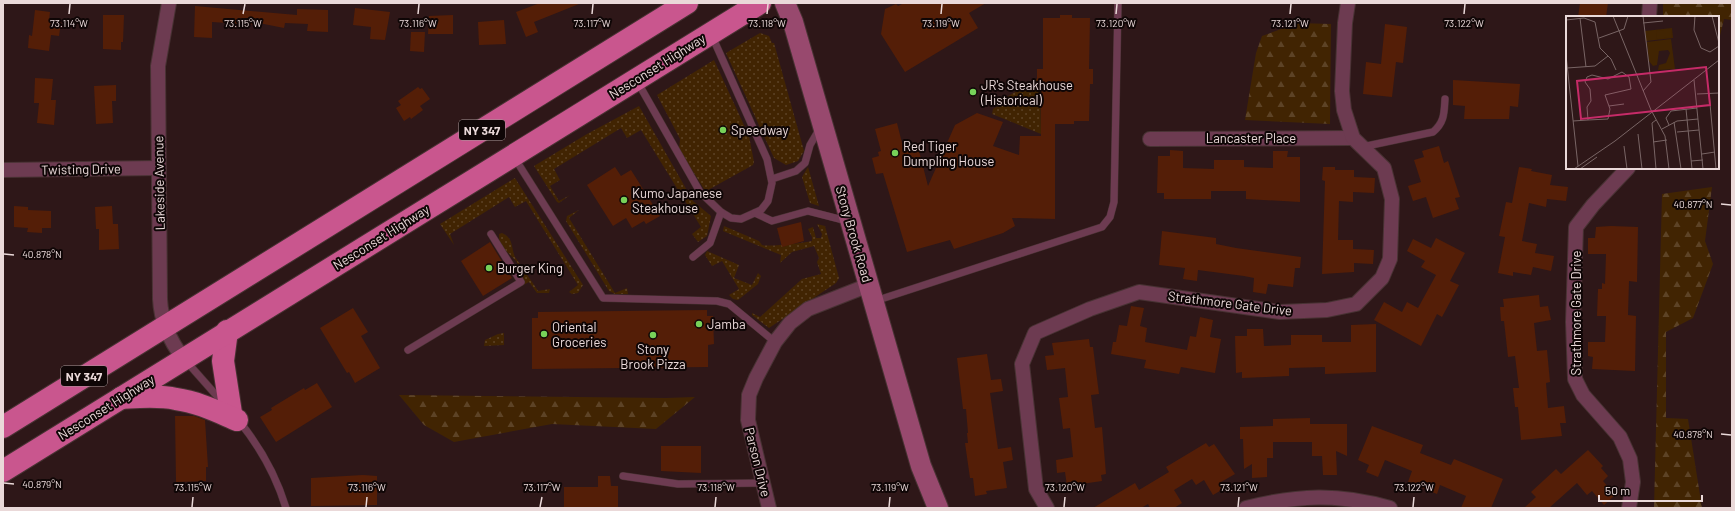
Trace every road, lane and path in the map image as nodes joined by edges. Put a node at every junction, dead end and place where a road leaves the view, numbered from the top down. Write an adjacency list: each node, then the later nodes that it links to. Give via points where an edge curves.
1 (169, 3): 16 (street, Lakeside Avenue, via 158,66)
2 (687, 3): 26 (highway, NY 347)
3 (760, 3): 9 (highway, Nesconset Highway / NY 347)
4 (785, 3): 12 (main road, Stony Brook Road, via 793,22)
5 (1118, 3): 25 (lane, via 1114,202 1110,217 1102,227)
6 (1348, 3): 14 (street, Strathmore Gate Drive, via 1342,92 1344,110)
7 (1650, 3): 8 (street)
8 (1649, 16)
9 (711, 33): 10 (highway, Nesconset Highway / NY 347); 19 (lane, via 767,159)
10 (636, 80): 15 (highway, Nesconset Highway / NY 347); 20 (lane, via 700,192)
11 (1445, 99): 14 (lane, via 1444,118 1433,132)
12 (822, 124): 19 (lane, via 810,145 805,163 796,171); 22 (main road, Stony Brook Road)
13 (1150, 138): 14 (street, Lancaster Place)
14 (1358, 143): 42 (street, Strathmore Gate Drive, via 1384,168 1392,199 1390,259 1382,278 1356,304 1327,310 1280,312 1139,292 1034,333 1022,364 1036,489)
15 (513, 155): 27 (highway, Nesconset Highway / NY 347); 28 (lane, via 602,298 729,304)
16 (158, 168): 18 (street, Twisting Drive); 26 (street, Lakeside Avenue, via 160,307)
17 (1627, 169): 45 (street, Strathmore Gate Drive, via 1576,227 1573,322 1575,379 1583,395 1620,437 1630,459 1633,482)
18 (3, 170)
19 (772, 179): 21 (lane, via 768,201)
20 (720, 212): 21 (lane, via 731,218 741,219); 24 (lane, via 710,243)
21 (755, 213): 22 (lane, via 772,221 808,211)
22 (851, 223): 25 (main road, Stony Brook Road)
23 (491, 234): 29 (lane, via 521,282)
24 (693, 257)
25 (871, 293): 28 (street, Parson Drive, via 808,309 790,323); 34 (main road, Stony Brook Road)
26 (165, 326): 30 (street, Lakeside Avenue); 33 (highway, NY 347)
27 (227, 331): 30 (highway, Nesconset Highway / NY 347); 32 (highway, via 223,361)
28 (775, 342): 37 (street, Parson Drive, via 749,395 748,420 751,439)
29 (408, 350)
30 (183, 358): 31 (highway, Nesconset Highway / NY 347); 32 (lane)
31 (120, 398): 32 (highway, via 177,399); 35 (highway, Nesconset Highway / NY 347)
32 (234, 416): 38 (lane, via 269,464)
33 (3, 427)
34 (921, 466): 40 (main road, Stony Brook Road); 41 (main road, Stony Brook Road)
35 (3, 471)
36 (623, 476): 37 (lane, via 678,484)
37 (764, 483): 39 (street, Parson Drive)
38 (286, 508)
39 (769, 508)
40 (928, 508)
41 (938, 508)
42 (1047, 508)
43 (1246, 508): 44 (street, via 1280,500 1324,496)
44 (1390, 508)
45 (1629, 508)

